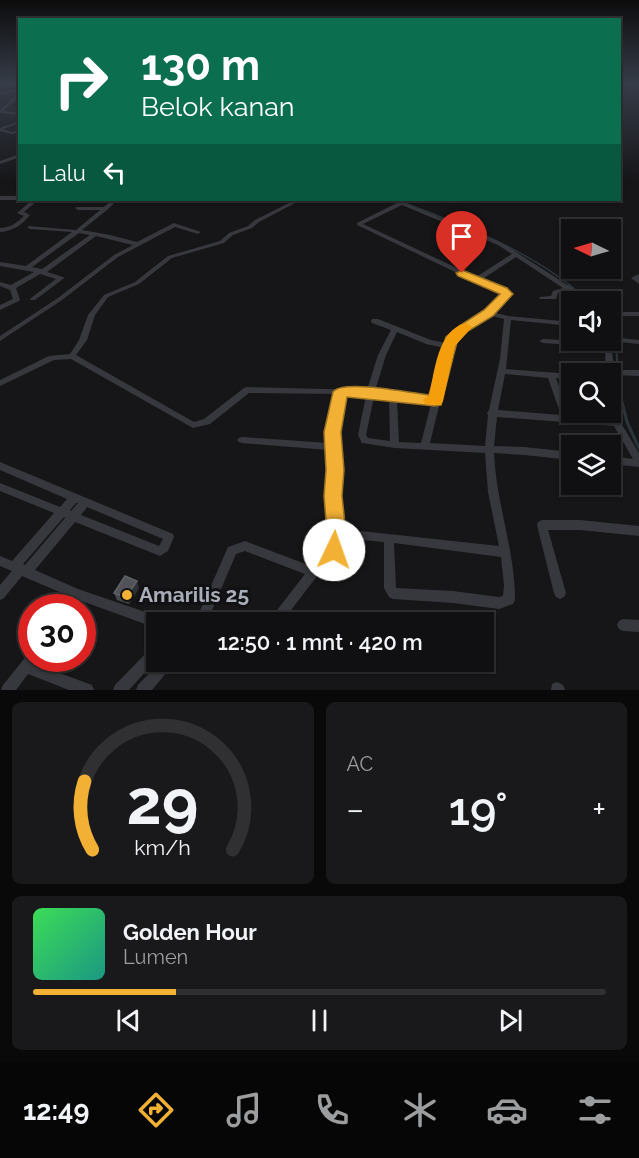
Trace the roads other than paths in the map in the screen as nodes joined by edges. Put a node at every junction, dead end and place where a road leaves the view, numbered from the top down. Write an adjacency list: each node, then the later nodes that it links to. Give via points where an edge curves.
1 (18, 123): 2 (street)
2 (0, 130): 3 (street)
3 (18, 132)
4 (18, 156): 5 (street)
5 (0, 163)
6 (18, 198): 7 (street)
7 (2, 199)
8 (33, 201): 16 (street, via 20,213 27,215 25,219 8,230)
9 (113, 201): 14 (street)
10 (296, 201): 48 (street, via 222,242 170,257 137,283 106,296)
11 (398, 201): 12 (street)
12 (402, 202): 21 (street, via 495,241); 26 (street, via 359,224)
13 (78, 208): 14 (street)
14 (105, 209): 17 (street)
15 (30, 227): 17 (street)
16 (0, 230)
17 (78, 231): 19 (street); 23 (street)
18 (198, 232): 20 (street, via 174,225)
19 (95, 234): 20 (street); 24 (street)
20 (136, 244): 42 (street)
21 (516, 254): 26 (street); 30 (street)
22 (0, 264): 23 (street)
23 (27, 268): 24 (street)
24 (42, 271): 29 (street); 33 (street, via 60,279)
25 (639, 276): 27 (street, via 634,278)
26 (476, 280): 35 (street, via 507,293)
27 (639, 282)
28 (0, 284): 29 (street)
29 (12, 287): 34 (street, via 17,300)
30 (570, 288): 31 (street); 32 (street, via 555,292 554,298)
31 (574, 291)
32 (542, 298)
33 (33, 299)
34 (0, 308)
35 (489, 313): 38 (street); 47 (street, via 464,328)
36 (621, 314): 37 (street)
37 (639, 314)
38 (508, 318): 40 (street); 49 (street)
39 (375, 321): 41 (street)
40 (561, 323)
41 (395, 329): 47 (street); 56 (street, via 384,348)
42 (0, 339)
43 (543, 341): 44 (street)
44 (561, 341)
45 (621, 341): 46 (street)
46 (639, 342)
47 (448, 346): 58 (street)
48 (72, 356): 54 (street, via 52,358); 55 (street, via 193,425 207,422 247,390)
49 (502, 371): 52 (street); 60 (street)
50 (621, 372): 51 (street)
51 (639, 373)
52 (551, 376): 53 (street); 59 (street)
53 (561, 376)
54 (0, 383)
55 (340, 392): 56 (street); 66 (street, via 332,432)
56 (371, 393): 57 (street); 64 (street, via 362,437 372,443)
57 (393, 396): 58 (street); 64 (street)
58 (435, 401): 65 (street)
59 (561, 404)
60 (491, 413): 61 (street); 67 (street)
61 (561, 420)
62 (617, 423): 70 (street)
63 (242, 440): 66 (street)
64 (395, 445): 65 (street)
65 (425, 446): 67 (street)
66 (334, 447): 76 (street)
67 (490, 450): 68 (street); 78 (street)
68 (561, 455)
69 (621, 461): 70 (street)
70 (639, 462)
71 (0, 466): 73 (street)
72 (0, 487): 74 (street)
73 (80, 499): 74 (street); 74 (street, via 168,535 164,549 160,551)
74 (67, 514): 80 (street)
75 (639, 531): 82 (street, via 542,525)
76 (337, 533): 77 (street); 81 (street, via 334,550)
77 (389, 538): 78 (street); 78 (street, via 393,593 507,602 509,578)
78 (504, 552)
79 (0, 561): 80 (street)
80 (21, 569): 83 (street); 84 (street)
81 (313, 572): 86 (street, via 245,546 232,550); 87 (street)
82 (560, 593)
83 (0, 594)
84 (77, 594)
85 (96, 601): 88 (street)
86 (209, 612)
87 (283, 612)
88 (146, 618)
89 (623, 625): 90 (street)
90 (639, 626)
91 (146, 662): 97 (street)
92 (21, 672): 95 (street)
93 (49, 672): 96 (street)
94 (159, 672): 98 (street)
95 (8, 690)
96 (87, 690)
97 (120, 690)
98 (143, 690)

